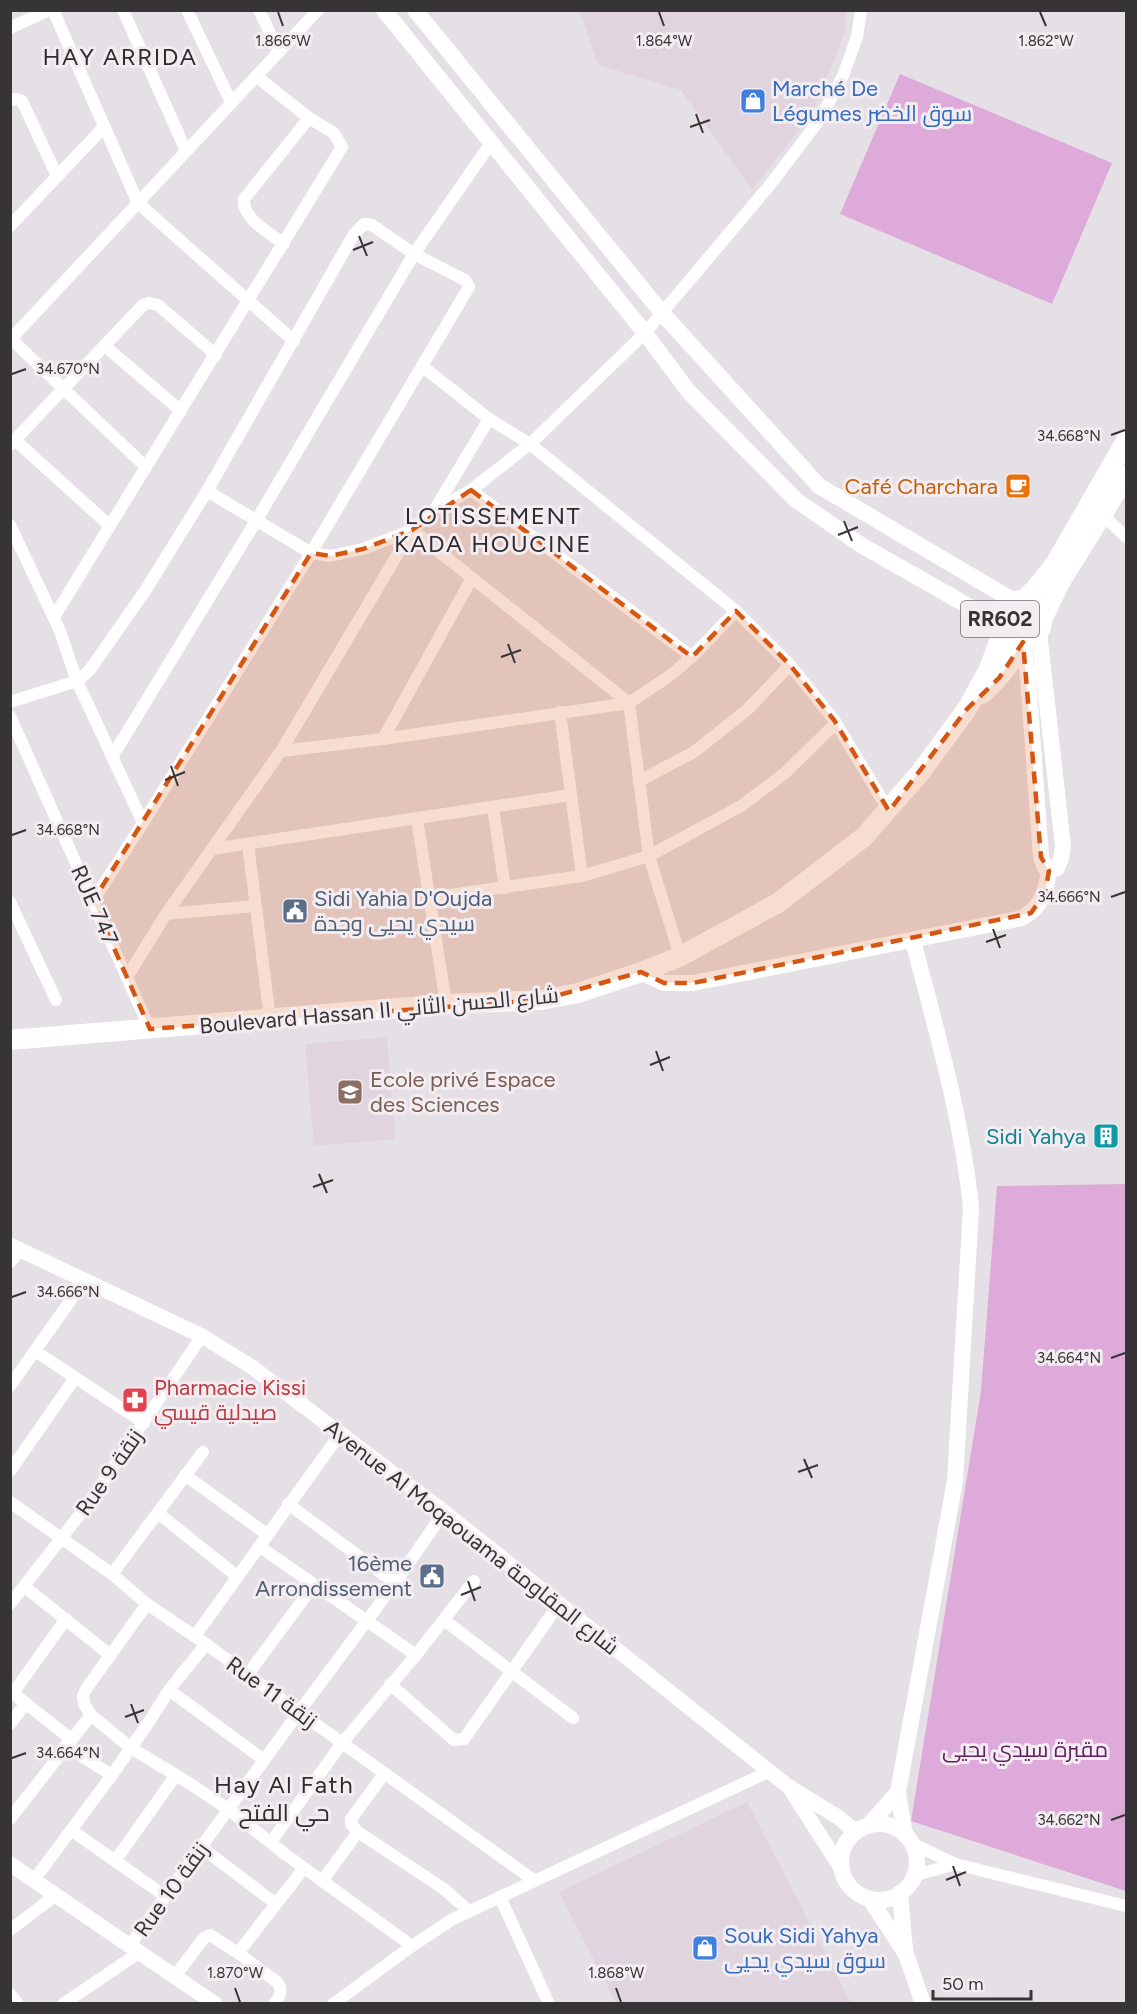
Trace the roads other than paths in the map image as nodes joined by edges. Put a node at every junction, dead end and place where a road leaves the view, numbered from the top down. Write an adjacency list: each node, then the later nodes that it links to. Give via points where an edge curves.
1 (51, 10): 9 (street); 15 (street)
2 (123, 10): 17 (street)
3 (187, 10): 13 (street)
4 (259, 10): 10 (street)
5 (318, 10): 10 (street)
6 (384, 10): 16 (main road)
7 (415, 10): 24 (main road)
8 (861, 10): 24 (street, via 857,37 843,76 820,118 770,185)
9 (10, 28)
10 (279, 52): 11 (street)
11 (256, 76): 13 (street); 14 (street)
12 (10, 100): 18 (street, via 22,101)
13 (231, 102): 17 (street)
14 (309, 118): 21 (street, via 334,133 342,147); 21 (street, via 244,199 244,209 251,218)
15 (104, 127): 18 (street); 19 (street)
16 (491, 143): 22 (street); 25 (main road)
17 (186, 151): 19 (street)
18 (57, 176): 20 (street)
19 (138, 203): 23 (street); 26 (street)
20 (11, 226)
21 (284, 244): 23 (street)
22 (414, 254): 27 (street, via 372,225 364,224 354,234); 30 (street, via 465,280 469,286); 43 (street)
23 (249, 300): 27 (street); 29 (street)
24 (662, 313): 25 (street); 50 (main road, via 819,486)
25 (645, 333): 36 (street); 53 (main road, via 689,392 796,500 861,545)
26 (11, 339): 31 (street)
27 (294, 340): 40 (street)
28 (105, 346): 29 (street, via 149,303 158,305); 31 (street); 32 (street)
29 (216, 355): 32 (street)
30 (422, 366): 33 (street); 48 (street)
31 (64, 389): 35 (street); 37 (street)
32 (181, 411): 37 (street)
33 (489, 419): 36 (street); 41 (street)
34 (1126, 441): 50 (main road, RR602, via 1055,564)
35 (13, 443): 45 (street)
36 (530, 444): 39 (street); 51 (street)
37 (146, 467): 45 (street)
38 (1126, 476): 42 (main road, RR602)
39 (471, 490): 41 (street); 55 (street)
40 (207, 491): 43 (street); 57 (street, via 145,591)
41 (433, 512): 46 (street)
42 (1103, 515): 47 (street); 54 (main road, RR602)
43 (256, 521): 48 (street); 68 (street)
44 (10, 525): 52 (street)
45 (110, 526): 52 (street)
46 (412, 530): 48 (street, via 346,553); 49 (street); 67 (street)
47 (1126, 537)
48 (311, 553): 74 (street)
49 (472, 578): 59 (street); 66 (street)
50 (1019, 601): 53 (main road, RR602, via 1003,610); 54 (main road, RR602, via 1036,606)
51 (736, 611): 55 (street); 56 (street)
52 (54, 617): 57 (street)
53 (1001, 628): 54 (main road, RR602, via 1010,638); 60 (main road, Boulevard Hassan II شارع الحسن الثاني, via 989,669)
54 (1031, 634): 60 (main road, Boulevard Hassan II شارع الحسن الثاني, via 999,678); 61 (main road, RR602); 63 (main road, RR602)
55 (692, 657): 59 (street)
56 (790, 665): 65 (street); 69 (street, via 748,710 694,752)
57 (77, 681): 58 (street); 68 (street)
58 (10, 702)
59 (629, 703): 62 (street); 69 (street)
60 (968, 709): 72 (main road, Boulevard Hassan II شارع الحسن الثاني)
61 (1048, 710): 63 (main road); 78 (main road, RR602, via 1063,846 1057,868)
62 (560, 712): 66 (street); 70 (street)
63 (1030, 715): 78 (main road, RR602, via 1041,857)
64 (10, 716): 82 (street, RUE 747)
65 (836, 723): 72 (street); 77 (street, via 785,773 741,806)
66 (383, 739): 67 (street)
67 (281, 751): 76 (street)
68 (112, 757): 74 (street)
69 (639, 781): 77 (street)
70 (571, 795): 71 (street); 79 (street)
71 (493, 807): 73 (street); 80 (street)
72 (889, 811): 87 (main road, Boulevard Hassan II شارع الحسن الثاني, via 864,837 778,903)
73 (417, 819): 75 (street); 81 (street)
74 (143, 823): 82 (street)
75 (248, 844): 76 (street); 83 (street)
76 (212, 849): 85 (street)
77 (649, 856): 79 (street); 87 (street)
78 (1049, 871): 86 (main road, RR602, via 1040,903 1022,918)
79 (582, 876): 80 (street)
80 (505, 888): 81 (street)
81 (429, 898): 91 (street)
82 (93, 901): 89 (street, RUE 747)
83 (255, 906): 85 (street); 92 (street)
84 (12, 910): 90 (street)
85 (166, 914): 89 (street)
86 (913, 941): 88 (main road, via 693,983 664,983); 149 (main road, via 956,1112 971,1208 955,1481)
87 (680, 956): 88 (main road, Boulevard Hassan II شارع الحسن الثاني)
88 (642, 972): 91 (main road, Boulevard Hassan II شارع الحسن الثاني, via 578,993 541,1000)
89 (127, 977): 93 (street, RUE 747)
90 (56, 1000)
91 (446, 1004): 92 (main road, Boulevard Hassan II شارع الحسن الثاني)
92 (270, 1019): 93 (main road, Boulevard Hassan II شارع الحسن الثاني)
93 (150, 1029): 94 (main road, Boulevard Hassan II شارع الحسن الثاني)
94 (10, 1040)
95 (16, 1247): 96 (street); 97 (street, Avenue Al Moqaouama شارع المقاومة)
96 (10, 1262)
97 (85, 1280): 98 (street, Avenue Al Moqaouama شارع المقاومة); 99 (street)
98 (202, 1336): 102 (street, Rue 9 زنقة); 103 (street, Avenue Al Moqaouama شارع المقاومة, via 252,1367)
99 (35, 1351): 100 (street); 101 (street)
100 (75, 1378): 102 (street); 105 (street)
101 (10, 1386)
102 (144, 1423): 112 (street, Rue 9 زنقة)
103 (340, 1434): 108 (street); 109 (street, Avenue Al Moqaouama شارع المقاومة)
104 (203, 1452): 106 (street)
105 (10, 1471)
106 (185, 1475): 110 (street); 111 (street)
107 (10, 1502): 112 (street, Rue 11 زنقة)
108 (288, 1504): 111 (street); 117 (street)
109 (444, 1512): 117 (street, Rue 10 زنقة); 122 (street, Avenue Al Moqaouama شارع المقاومة)
110 (158, 1513): 114 (street); 115 (street)
111 (268, 1535): 113 (street)
112 (62, 1539): 114 (street, Rue 11 زنقة); 119 (street, Rue 9 زنقة)
113 (260, 1547): 115 (street); 118 (street)
114 (112, 1574): 121 (street, Rue 11 زنقة)
115 (238, 1577): 126 (street)
116 (474, 1581): 124 (street)
117 (395, 1583): 125 (street, Rue 10 زنقة)
118 (314, 1585): 125 (street); 131 (street)
119 (25, 1587): 120 (street, Rue 9 زنقة); 123 (street)
120 (11, 1603)
121 (147, 1604): 126 (street, Rue 11 زنقة); 128 (street)
122 (559, 1604): 130 (street); 144 (street, Avenue Al Moqaouama شارع المقاومة)
123 (66, 1620): 128 (street); 134 (street)
124 (444, 1620): 129 (street); 130 (street)
125 (367, 1621): 129 (street); 136 (street, Rue 10 زنقة)
126 (195, 1636): 127 (street, Rue 11 زنقة)
127 (206, 1644): 131 (street, Rue 11 زنقة); 133 (street)
128 (110, 1655): 137 (street, via 83,1696)
129 (416, 1655): 132 (street)
130 (512, 1672): 132 (street, via 460,1741 454,1740); 138 (street)
131 (248, 1674): 136 (street, Rue 11 زنقة)
132 (390, 1684): 141 (street)
133 (169, 1690): 142 (street); 143 (street)
134 (12, 1692): 135 (street)
135 (26, 1703): 139 (street); 140 (street)
136 (299, 1712): 141 (street, Rue 11 زنقة); 143 (street, Rue 10 زنقة)
137 (91, 1714): 140 (street); 142 (street)
138 (573, 1718)
139 (10, 1724)
140 (68, 1742): 146 (street); 151 (street)
141 (342, 1743): 145 (street, Rue 11 زنقة); 156 (street)
142 (131, 1748): 146 (street); 147 (street)
143 (264, 1760): 150 (street, Rue 10 زنقة)
144 (770, 1771): 148 (street, Avenue Al Moqaouama شارع المقاومة); 166 (street)
145 (384, 1774): 154 (street, via 351,1819); 166 (street, Rue 11 زنقة)
146 (112, 1775): 153 (street)
147 (177, 1775): 150 (street); 158 (street)
148 (789, 1787): 152 (street, Avenue Al Moqaouama شارع المقاومة); 162 (street, Avenue Al Moqaouama شارع المقاومة)
149 (898, 1792): 152 (main road); 155 (main road)
150 (228, 1809): 156 (street); 157 (street, Rue 10 زنقة)
151 (10, 1819)
152 (862, 1829): 155 (main road, via 888,1825); 162 (main road, via 849,1838)
153 (71, 1830): 158 (street); 164 (street)
154 (358, 1832): 165 (street); 174 (street, via 444,1889)
155 (908, 1839): 160 (street); 163 (main road, via 916,1859)
156 (271, 1842): 161 (street)
157 (201, 1847): 169 (street, Rue 10 زنقة); 172 (street)
158 (115, 1861): 169 (street)
159 (10, 1864): 164 (street)
160 (955, 1864): 163 (street); 173 (street)
161 (304, 1868): 165 (street); 172 (street)
162 (841, 1868): 171 (main road, via 849,1886)
163 (913, 1876): 167 (main road)
164 (34, 1880): 168 (street)
165 (322, 1881): 176 (street)
166 (535, 1881): 170 (street)
167 (900, 1893): 171 (main road, via 886,1899); 179 (main road)
168 (56, 1895): 175 (street); 177 (street)
169 (165, 1896): 177 (street, Rue 10 زنقة)
170 (500, 1897): 174 (street); 187 (street)
171 (870, 1899): 179 (main road)
172 (276, 1904): 178 (street)
173 (1126, 1906)
174 (469, 1911): 176 (street)
175 (10, 1930)
176 (412, 1946): 186 (street)
177 (135, 1949): 180 (street); 184 (street)
178 (238, 1953): 180 (street, via 206,1936); 185 (street, via 279,1985 280,1995)
179 (906, 1954): 188 (main road)
180 (175, 1976): 182 (street)
181 (10, 1994): 183 (street)
182 (212, 2002)
183 (18, 2004)
184 (63, 2004)
185 (274, 2004)
186 (333, 2004)
187 (549, 2004)
188 (923, 2004)

